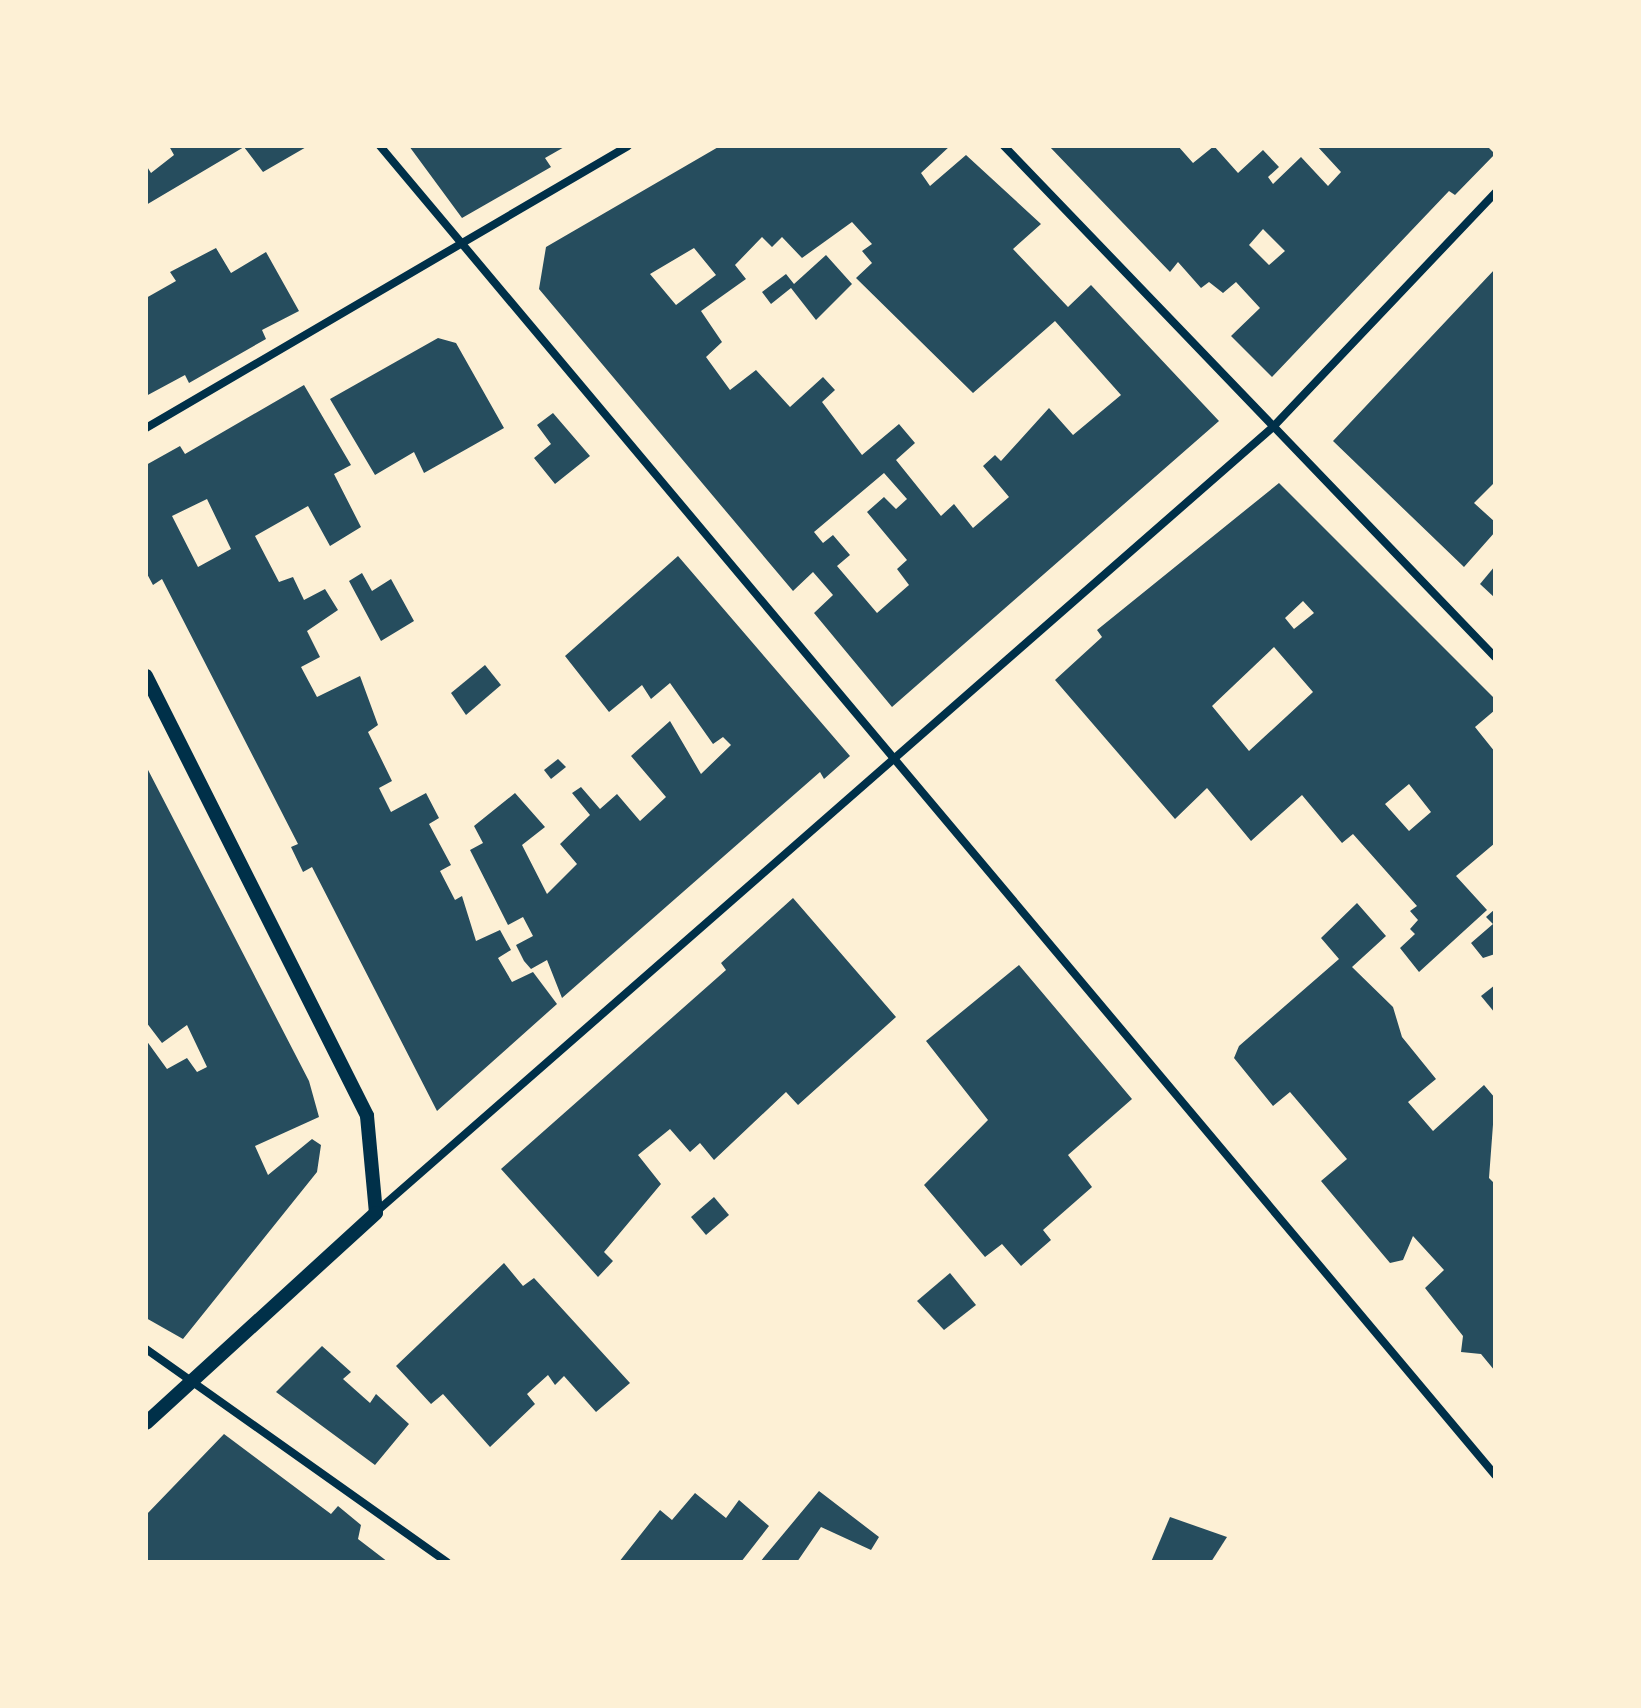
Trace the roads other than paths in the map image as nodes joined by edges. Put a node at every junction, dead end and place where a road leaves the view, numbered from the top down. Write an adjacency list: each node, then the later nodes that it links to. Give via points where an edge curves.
1 (380, 146): 5 (street)
2 (628, 146): 5 (street)
3 (1004, 146): 6 (street)
4 (1495, 193): 6 (street)
5 (463, 244): 7 (street); 10 (street)
6 (1273, 427): 8 (street); 10 (street)
7 (146, 428)
8 (1495, 657)
9 (146, 676): 11 (street, via 367,1116)
10 (895, 751): 11 (street); 15 (street)
11 (376, 1213): 13 (street)
12 (146, 1349): 13 (street)
13 (190, 1381): 14 (street); 16 (street)
14 (146, 1423)
15 (1495, 1475)
16 (447, 1562)

